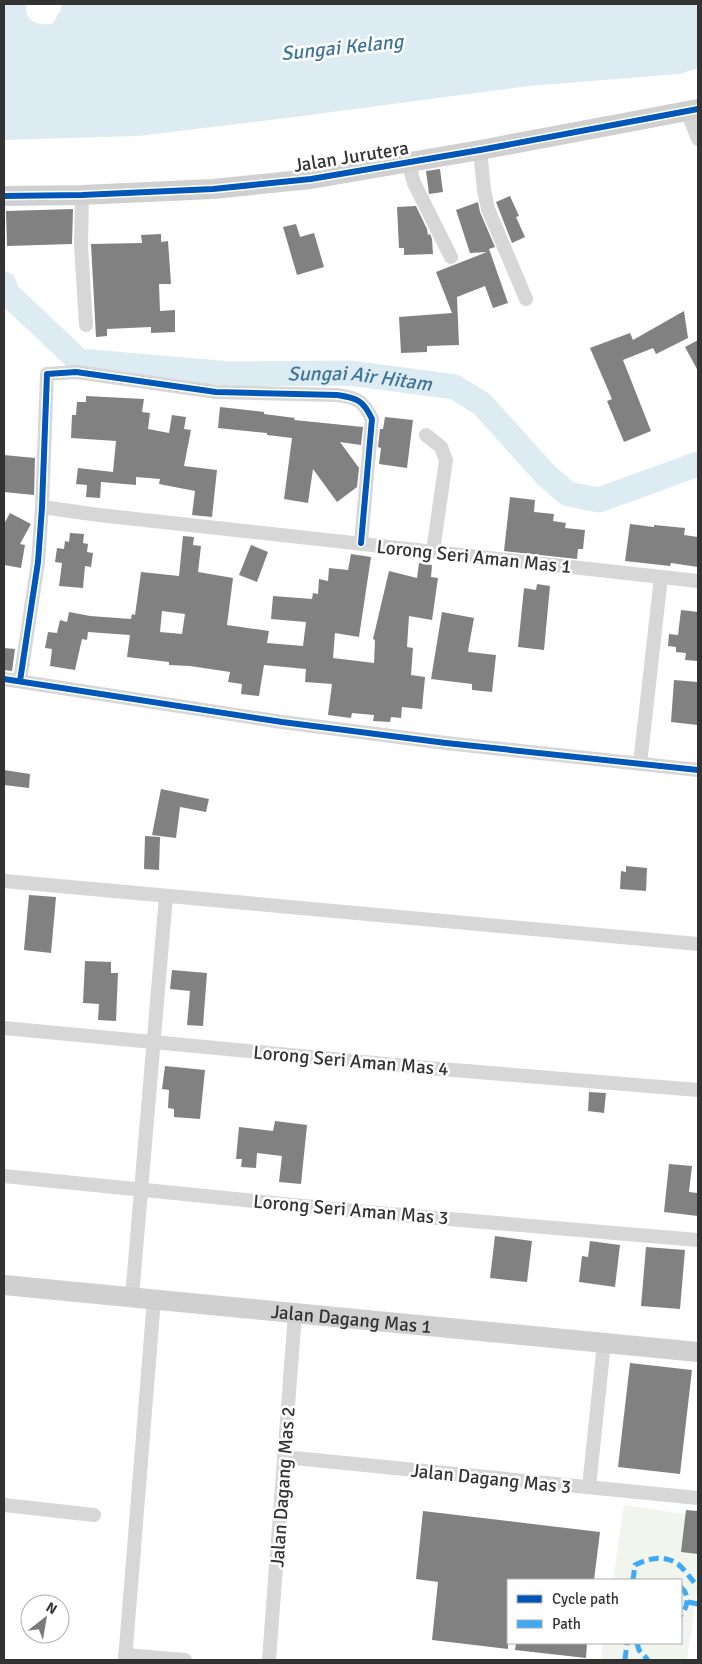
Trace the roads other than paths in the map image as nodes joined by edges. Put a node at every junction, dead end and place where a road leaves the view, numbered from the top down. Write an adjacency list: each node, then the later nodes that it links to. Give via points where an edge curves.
1 (693, 110): 2 (street); 3 (street, Jalan Jurutera)
2 (698, 139)
3 (480, 150): 4 (street, Jalan Jurutera); 8 (street, via 488,209)
4 (408, 162): 5 (street, Jalan Jurutera, via 310,179 213,189); 7 (street, via 414,183)
5 (82, 195): 6 (street, Jalan Jurutera); 9 (street, via 81,245)
6 (4, 196)
7 (450, 257)
8 (526, 299)
9 (86, 325)
10 (426, 435): 13 (street, via 441,447 446,460)
11 (42, 507): 12 (street, Lorong Seri Aman Mas 1); 12 (street, via 47,374 76,372 216,392 337,394 354,397 366,405 372,419); 17 (street, via 38,562)
12 (361, 544): 13 (street, Lorong Seri Aman Mas 1)
13 (433, 551): 14 (street, Lorong Seri Aman Mas 1)
14 (661, 577): 15 (street, Lorong Seri Aman Mas 1); 18 (street)
15 (698, 581)
16 (4, 679): 17 (street)
17 (20, 681): 18 (street, via 282,722)
18 (640, 764): 19 (street)
19 (698, 770)
20 (4, 881): 21 (street)
21 (166, 896): 22 (street); 24 (street)
22 (698, 944)
23 (4, 1028): 24 (street, Lorong Seri Aman Mas 4)
24 (154, 1042): 25 (street, Lorong Seri Aman Mas 4); 27 (street)
25 (698, 1090)
26 (4, 1176): 27 (street, Lorong Seri Aman Mas 3)
27 (142, 1190): 28 (street, Lorong Seri Aman Mas 3); 30 (street)
28 (698, 1240)
29 (4, 1285): 30 (street, Jalan Dagang Mas 1)
30 (132, 1297): 31 (street, Jalan Dagang Mas 1)
31 (154, 1299): 32 (street, Jalan Dagang Mas 1); 40 (street)
32 (295, 1313): 33 (street, Jalan Dagang Mas 1); 35 (street, Jalan Dagang Mas 2)
33 (604, 1343): 34 (street, Jalan Dagang Mas 1); 36 (street)
34 (698, 1352)
35 (284, 1457): 36 (street, Jalan Dagang Mas 3); 42 (street, Jalan Dagang Mas 2)
36 (589, 1487): 37 (street, Jalan Dagang Mas 3)
37 (698, 1498)
38 (4, 1505): 39 (street)
39 (94, 1515)
40 (125, 1658): 41 (street)
41 (185, 1660)
42 (269, 1660)

